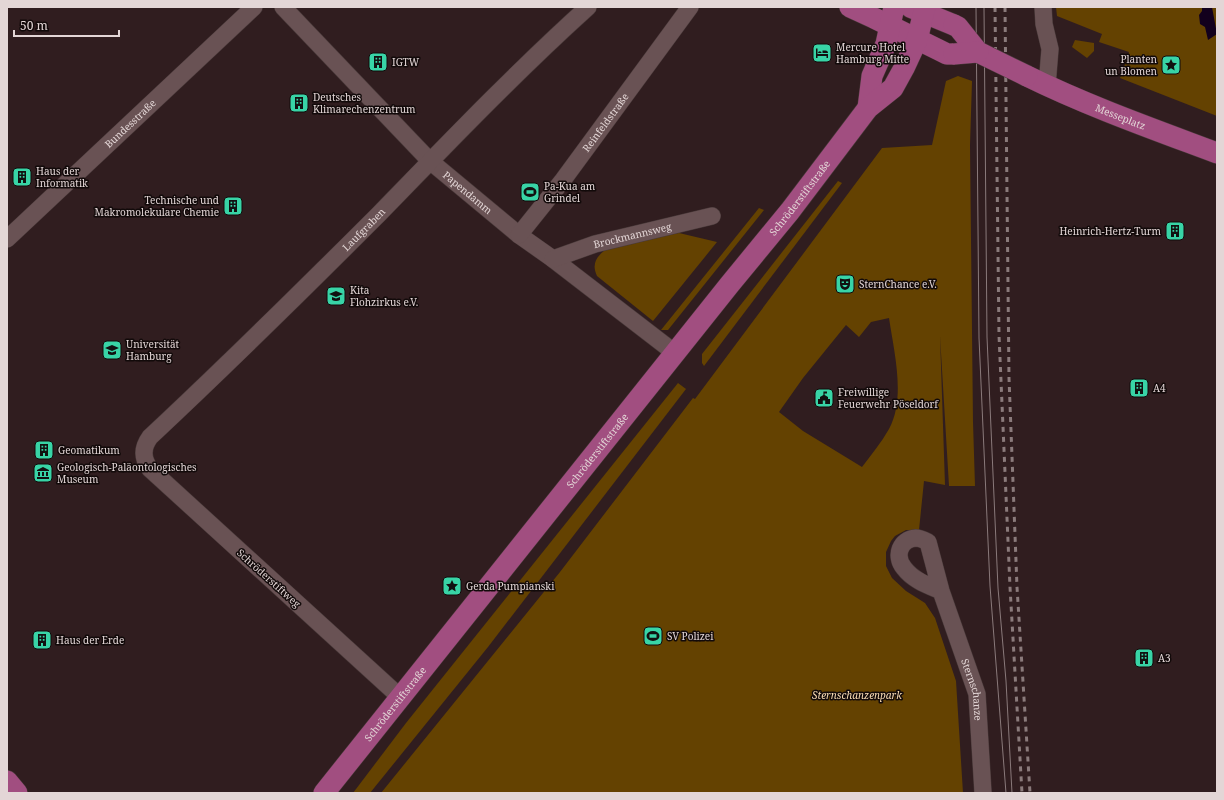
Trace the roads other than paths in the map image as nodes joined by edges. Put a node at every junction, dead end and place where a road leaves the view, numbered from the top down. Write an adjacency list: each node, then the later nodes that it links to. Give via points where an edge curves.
1 (254, 7): 17 (street, Bundesstraße)
2 (283, 7): 14 (street, Papendamm)
3 (588, 7): 14 (street, Laufgraben)
4 (690, 7): 16 (street, Reinfeldstraße)
5 (850, 7): 8 (main road)
6 (1043, 7): 11 (street, via 1050,49)
7 (920, 9): 9 (main road, Schröderstiftstraße); 10 (main road, bridge, via 958,27)
8 (892, 16): 9 (main road); 12 (main road, via 886,44 872,76)
9 (917, 40): 10 (main road, bridge, via 947,54); 12 (main road, Schröderstiftstraße, via 893,88)
10 (978, 52): 11 (main road, Messeplatz, bridge)
11 (1047, 86): 13 (main road, Messeplatz)
12 (868, 108): 19 (main road, Schröderstiftstraße, via 790,211)
13 (1217, 153)
14 (430, 161): 16 (street, Papendamm); 20 (street, Laufgraben, via 243,350 150,437)
15 (712, 216): 18 (street, Brockmannsweg, via 595,244)
16 (519, 235): 18 (street, Papendamm)
17 (7, 239)
18 (553, 258): 19 (street, Papendamm)
19 (675, 353): 22 (main road, Schröderstiftstraße)
20 (143, 454): 22 (street, Schröderstiftweg, via 150,469)
21 (941, 591): 26 (street, Sternschanze, via 977,694)
22 (400, 697): 25 (main road, Schröderstiftstraße)
23 (7, 781): 24 (main road)
24 (17, 793)
25 (324, 793)
26 (983, 793)

